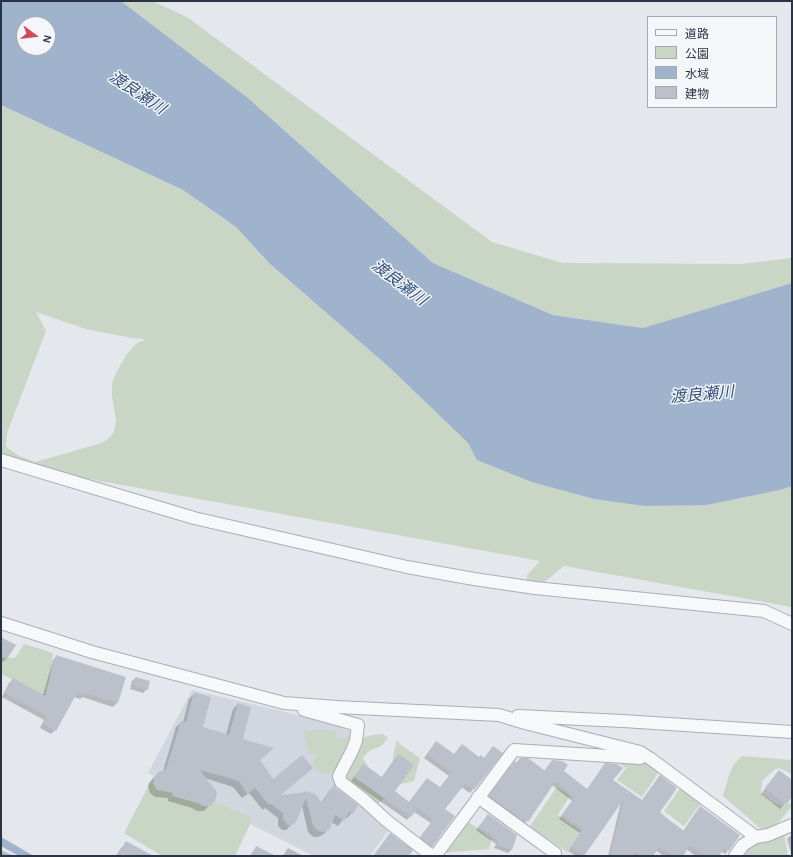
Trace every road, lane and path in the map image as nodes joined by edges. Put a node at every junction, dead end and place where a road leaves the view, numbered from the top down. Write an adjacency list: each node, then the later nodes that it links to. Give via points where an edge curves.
1 (1, 460): 3 (street, via 194,518 407,567 535,588 764,611)
2 (1, 623): 4 (street, via 92,652)
3 (792, 624)
4 (284, 703): 5 (street, via 337,708); 12 (street, via 358,725 356,741 339,776 341,782)
5 (499, 715): 6 (street); 7 (street, via 640,752)
6 (792, 732)
7 (652, 759): 8 (street, via 514,750); 10 (street)
8 (478, 797): 11 (street); 12 (street)
9 (792, 825): 10 (street)
10 (756, 837): 13 (street, via 744,845)
11 (556, 853)
12 (434, 856)
13 (735, 856)

